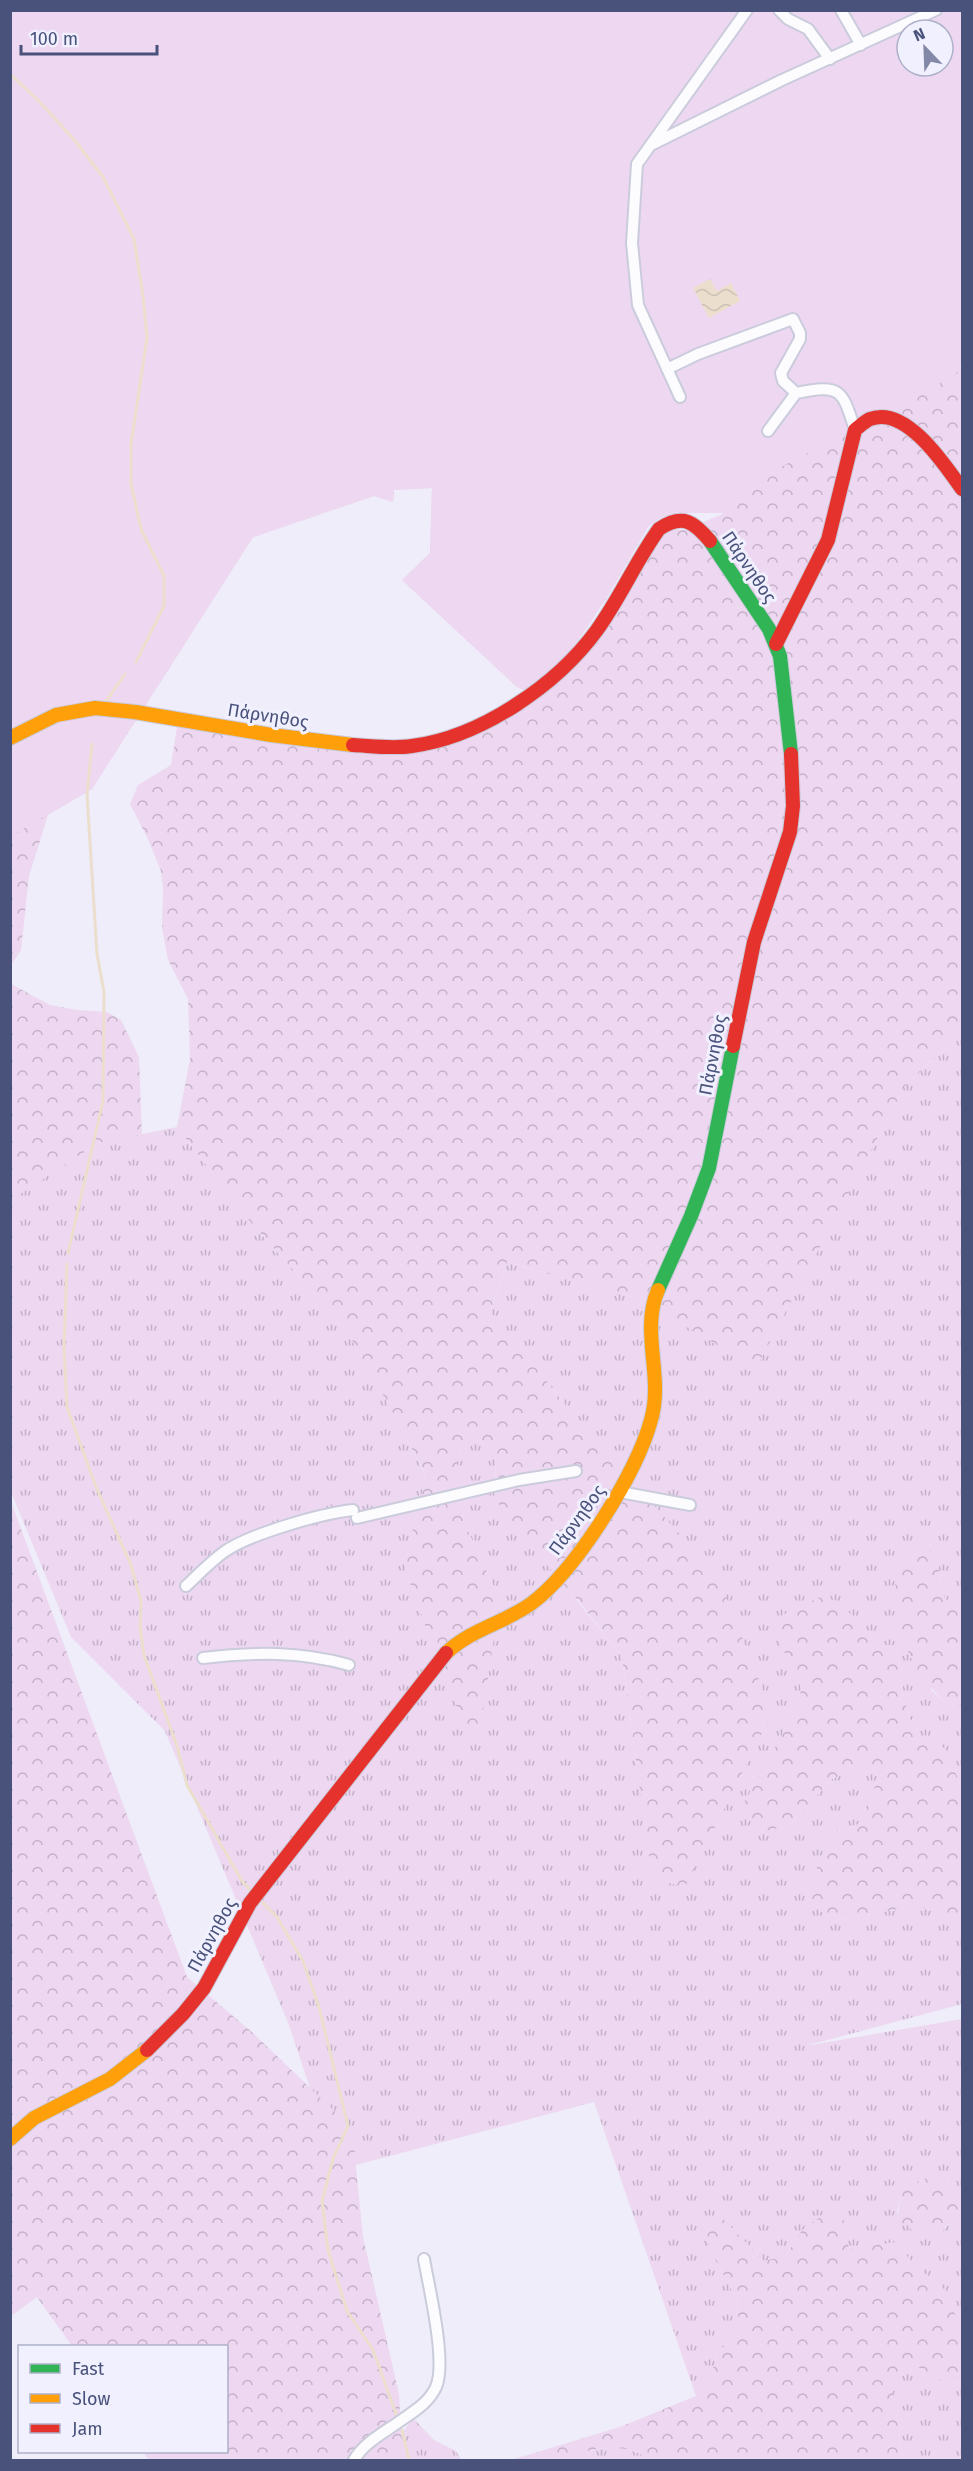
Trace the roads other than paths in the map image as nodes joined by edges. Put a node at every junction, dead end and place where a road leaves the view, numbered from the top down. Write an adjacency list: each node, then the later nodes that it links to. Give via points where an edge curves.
1 (747, 10): 7 (street)
2 (779, 10): 6 (street, via 808,30)
3 (841, 10): 5 (street)
4 (936, 10): 5 (street)
5 (861, 45): 6 (street)
6 (830, 59): 7 (street)
7 (650, 146): 8 (street, via 637,164 632,243 638,305)
8 (667, 369): 9 (street, via 793,319 800,339 781,376); 10 (street)
9 (795, 393): 11 (street, via 837,391 846,401); 12 (street)
10 (680, 397)
11 (855, 430): 13 (main road, via 863,422 889,416 924,441); 14 (main road, via 828,540)
12 (768, 431)
13 (963, 489)
14 (776, 644): 15 (main road, Πάρνηθος, via 712,541 695,525 677,520 657,532 602,621 554,678 502,711 441,738 393,747 317,742 126,710 84,707 43,719); 17 (main road, Πάρνηθος, via 783,668 793,769 790,832 754,942 704,1185 653,1301 649,1331 657,1371 656,1398 646,1438)
15 (10, 738)
16 (576, 1471): 19 (street, via 355,1514 332,1512 225,1551)
17 (620, 1492): 18 (street); 22 (main road, Πάρνηθος, via 538,1598 520,1611 466,1635 447,1652 250,1903 199,1994 137,2059 107,2082 30,2121)
18 (690, 1505)
19 (186, 1586)
20 (203, 1658): 21 (street, via 268,1652)
21 (349, 1665)
22 (10, 2139)
23 (424, 2259): 24 (street, via 440,2366 436,2386 419,2408 370,2442)
24 (354, 2460)

